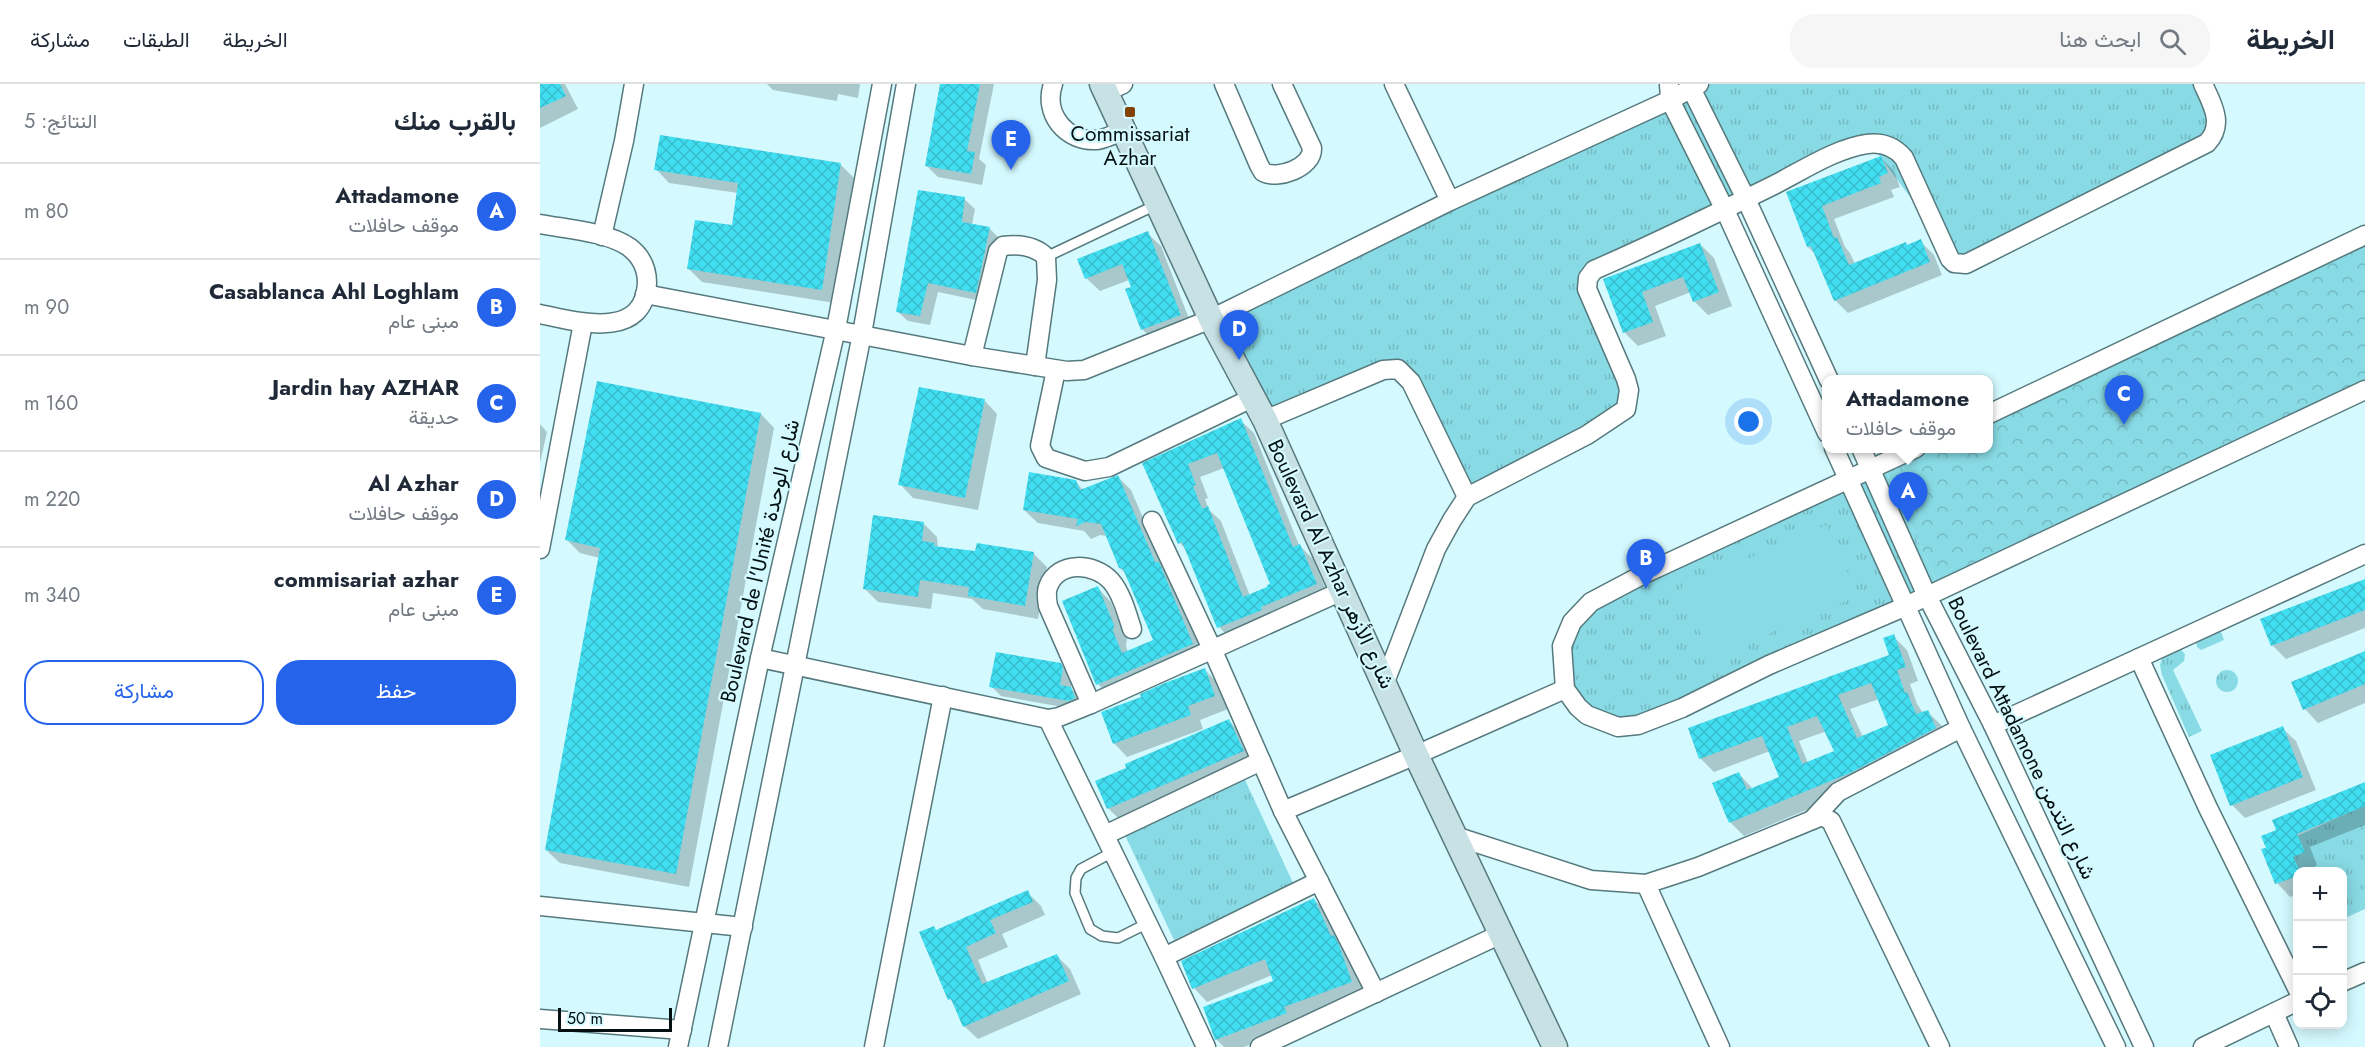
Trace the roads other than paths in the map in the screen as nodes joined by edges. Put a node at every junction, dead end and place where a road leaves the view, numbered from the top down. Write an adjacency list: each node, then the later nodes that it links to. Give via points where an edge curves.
1 (634, 84): 19 (street)
2 (882, 84): 25 (street, Boulevard de l'Unité شارع الوحدة)
3 (906, 84): 26 (street)
4 (1053, 84): 12 (street, via 1050,105 1055,118 1074,137 1100,140)
5 (1224, 84): 6 (street, via 1260,167 1270,175 1301,167 1312,154)
6 (1282, 84)
7 (1394, 84): 14 (street)
8 (2203, 84): 13 (street, via 2217,119 2207,143 1966,264 1950,259 1907,164 1898,151 1889,147 1870,143 1841,152)
9 (1693, 85): 11 (street); 13 (street)
10 (1110, 87): 12 (main road, Boulevard Al Azhar شارع الأزهر)
11 (1669, 92): 14 (street); 16 (street)
12 (1123, 130): 15 (main road, Boulevard Al Azhar شارع الأزهر)
13 (1746, 199): 16 (street); 30 (street)
14 (1450, 201): 23 (street)
15 (1158, 204): 20 (lane); 23 (main road, Boulevard Al Azhar شارع الأزهر)
16 (1725, 210): 35 (street); 41 (street, via 1594,270 1588,278 1588,292 1629,390 1626,409 1587,435)
17 (540, 224): 19 (street)
18 (2365, 235): 33 (street)
19 (602, 236): 21 (street, via 618,241 643,262)
20 (1046, 257): 27 (street, via 1024,246 1003,246 998,251); 28 (street, via 1047,280)
21 (645, 294): 24 (street, via 625,319 612,324); 25 (street)
22 (540, 314): 24 (street)
23 (1211, 319): 29 (street, via 1084,370); 32 (main road, Boulevard Al Azhar شارع الأزهر)
24 (583, 323): 43 (street)
25 (836, 329): 26 (street); 50 (street, Boulevard de l'Unité شارع الوحدة)
26 (862, 334): 27 (street); 52 (street)
27 (972, 356): 28 (street)
28 (1035, 366): 29 (street)
29 (1056, 370): 32 (street, via 1042,436 1043,454 1052,462 1085,471 1109,467)
30 (1827, 375)
31 (2365, 390): 46 (street)
32 (1251, 398): 34 (main road, Boulevard Al Azhar شارع الأزهر)
33 (1993, 412)
34 (1265, 420): 41 (street, via 1383,370 1398,369 1411,382); 45 (main road, Boulevard Al Azhar شارع الأزهر)
35 (1822, 422)
36 (1836, 453): 40 (street)
37 (1863, 453): 39 (street, Boulevard Attadamone شارع التدمن)
38 (1906, 453): 39 (street)
39 (1871, 470): 40 (street); 46 (street, Boulevard Attadamone شارع التدمن)
40 (1849, 480): 47 (street); 54 (street, via 1591,602 1565,635)
41 (1467, 497): 53 (street, via 1437,549)
42 (1152, 521): 49 (street)
43 (541, 538)
44 (2365, 554): 51 (street)
45 (1342, 591): 49 (street); 53 (main road, Boulevard Al Azhar شارع الأزهر)
46 (1927, 596): 47 (street); 58 (street, Boulevard Attadamone شارع التدمن)
47 (1904, 607): 54 (street, via 1638,725 1618,727 1587,716); 59 (street)
48 (1132, 629): 56 (street, via 1112,582 1094,568 1078,566 1052,579 1047,592 1048,606)
49 (1213, 651): 56 (street); 61 (street)
50 (760, 658): 52 (street); 71 (street, Boulevard de l'Unité شارع الوحدة)
51 (2139, 658): 58 (street); 76 (street)
52 (795, 665): 55 (street); 72 (street)
53 (1385, 681): 60 (main road, Boulevard Al Azhar شارع الأزهر)
54 (1565, 689): 60 (street)
55 (943, 696): 57 (street); 84 (street)
56 (1091, 704): 57 (street)
57 (1048, 719): 64 (street)
58 (1993, 725): 91 (street, Boulevard Attadamone شارع التدمن)
59 (1961, 728): 63 (street, via 1838,792); 90 (street)
60 (1416, 755): 62 (street); 65 (main road, Boulevard Al Azhar شارع الأزهر)
61 (1261, 761): 62 (street); 64 (street)
62 (1283, 811): 67 (street)
63 (1812, 820): 68 (street); 89 (street, via 1822,816 1831,821)
64 (1105, 835): 66 (street)
65 (1455, 836): 68 (street, via 1591,880); 73 (main road, Boulevard Al Azhar شارع الأزهر)
66 (1113, 852): 70 (street); 70 (lane, via 1081,869 1076,878 1075,892 1090,929 1118,938)
67 (1319, 881): 74 (street); 78 (street)
68 (1646, 884): 88 (street)
69 (540, 906): 71 (street)
70 (1148, 923): 74 (street)
71 (704, 924): 72 (street); 82 (street, Boulevard de l'Unité شارع الوحدة)
72 (743, 927): 83 (street)
73 (1501, 933): 78 (street); 87 (main road, Boulevard Al Azhar شارع الأزهر)
74 (1164, 957): 85 (street)
75 (2365, 972): 77 (street)
76 (2293, 980)
77 (2347, 980)
78 (1376, 993): 86 (street)
79 (2293, 1004): 80 (street)
80 (2274, 1013): 92 (street); 93 (street)
81 (540, 1020): 82 (street)
82 (680, 1039)
83 (718, 1047)
84 (874, 1047)
85 (1206, 1047)
86 (1260, 1047)
87 (1555, 1047)
88 (1720, 1047)
89 (1940, 1047)
90 (2116, 1047)
91 (2144, 1047)
92 (2203, 1047)
93 (2289, 1047)

